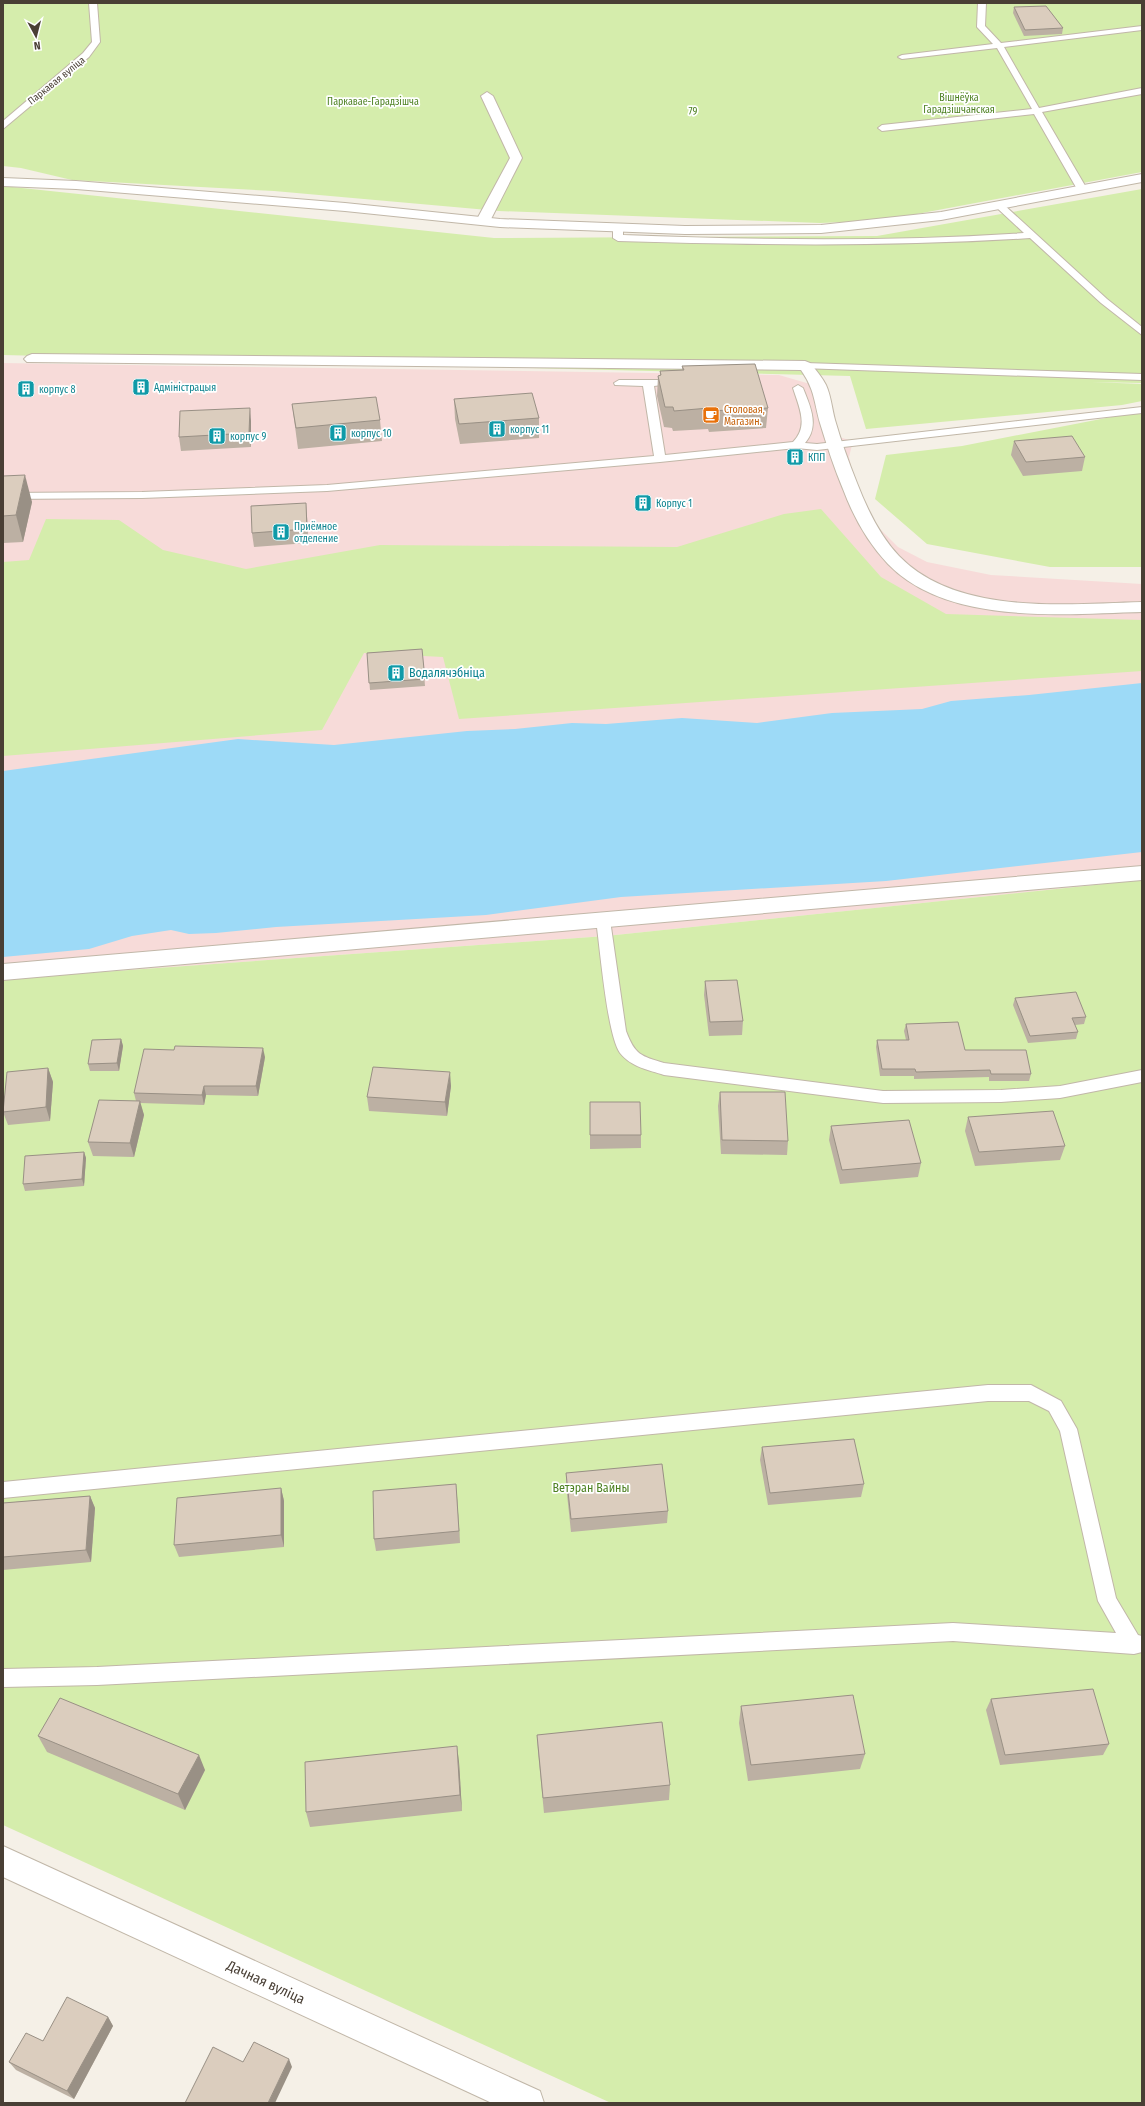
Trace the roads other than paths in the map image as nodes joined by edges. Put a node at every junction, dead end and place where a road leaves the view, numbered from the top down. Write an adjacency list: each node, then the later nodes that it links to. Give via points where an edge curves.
1 (93, 3): 9 (lane, Паркавая вуліца, via 96,42 86,55)
2 (982, 3): 4 (lane, via 981,28)
3 (1142, 28): 4 (lane)
4 (999, 45): 5 (lane); 8 (lane)
5 (902, 57)
6 (1142, 91): 8 (lane)
7 (487, 96): 15 (street, via 516,158)
8 (1036, 111): 10 (lane); 13 (lane)
9 (3, 126)
10 (882, 128)
11 (1142, 178): 13 (street)
12 (3, 182): 15 (street, via 76,185 337,206)
13 (1082, 189): 14 (street)
14 (998, 205): 16 (street, via 941,216 821,230); 17 (lane)
15 (483, 221): 16 (street)
16 (618, 228): 17 (lane, via 618,238 725,242 960,241)
17 (1031, 235): 18 (lane)
18 (1142, 332)
19 (32, 359): 20 (street)
20 (805, 366): 21 (lane); 27 (street, via 818,383)
21 (1142, 377)
22 (668, 382): 24 (lane)
23 (619, 383): 24 (lane)
24 (648, 383): 29 (lane)
25 (798, 388): 28 (lane, via 809,424 806,435)
26 (1142, 410): 27 (lane)
27 (836, 443): 28 (lane, via 817,447); 31 (street, via 851,490 876,538 901,568 930,586 951,595 1000,605 1060,608)
28 (796, 445): 29 (lane)
29 (660, 459): 30 (lane, via 327,488 142,495)
30 (3, 496)
31 (1142, 606)
32 (1142, 873): 33 (street)
33 (604, 920): 34 (street); 35 (lane, via 619,1031 626,1050 639,1061 664,1068 883,1097 1001,1096 1060,1092)
34 (3, 972)
35 (1142, 1076)
36 (3, 1490): 37 (lane, via 980,1394 1031,1393 1055,1406 1068,1429 1107,1601)
37 (1138, 1644): 38 (lane, via 953,1632 97,1676)
38 (3, 1678)
39 (3, 1860): 40 (street, Дачная вуліца)
40 (528, 2103)

